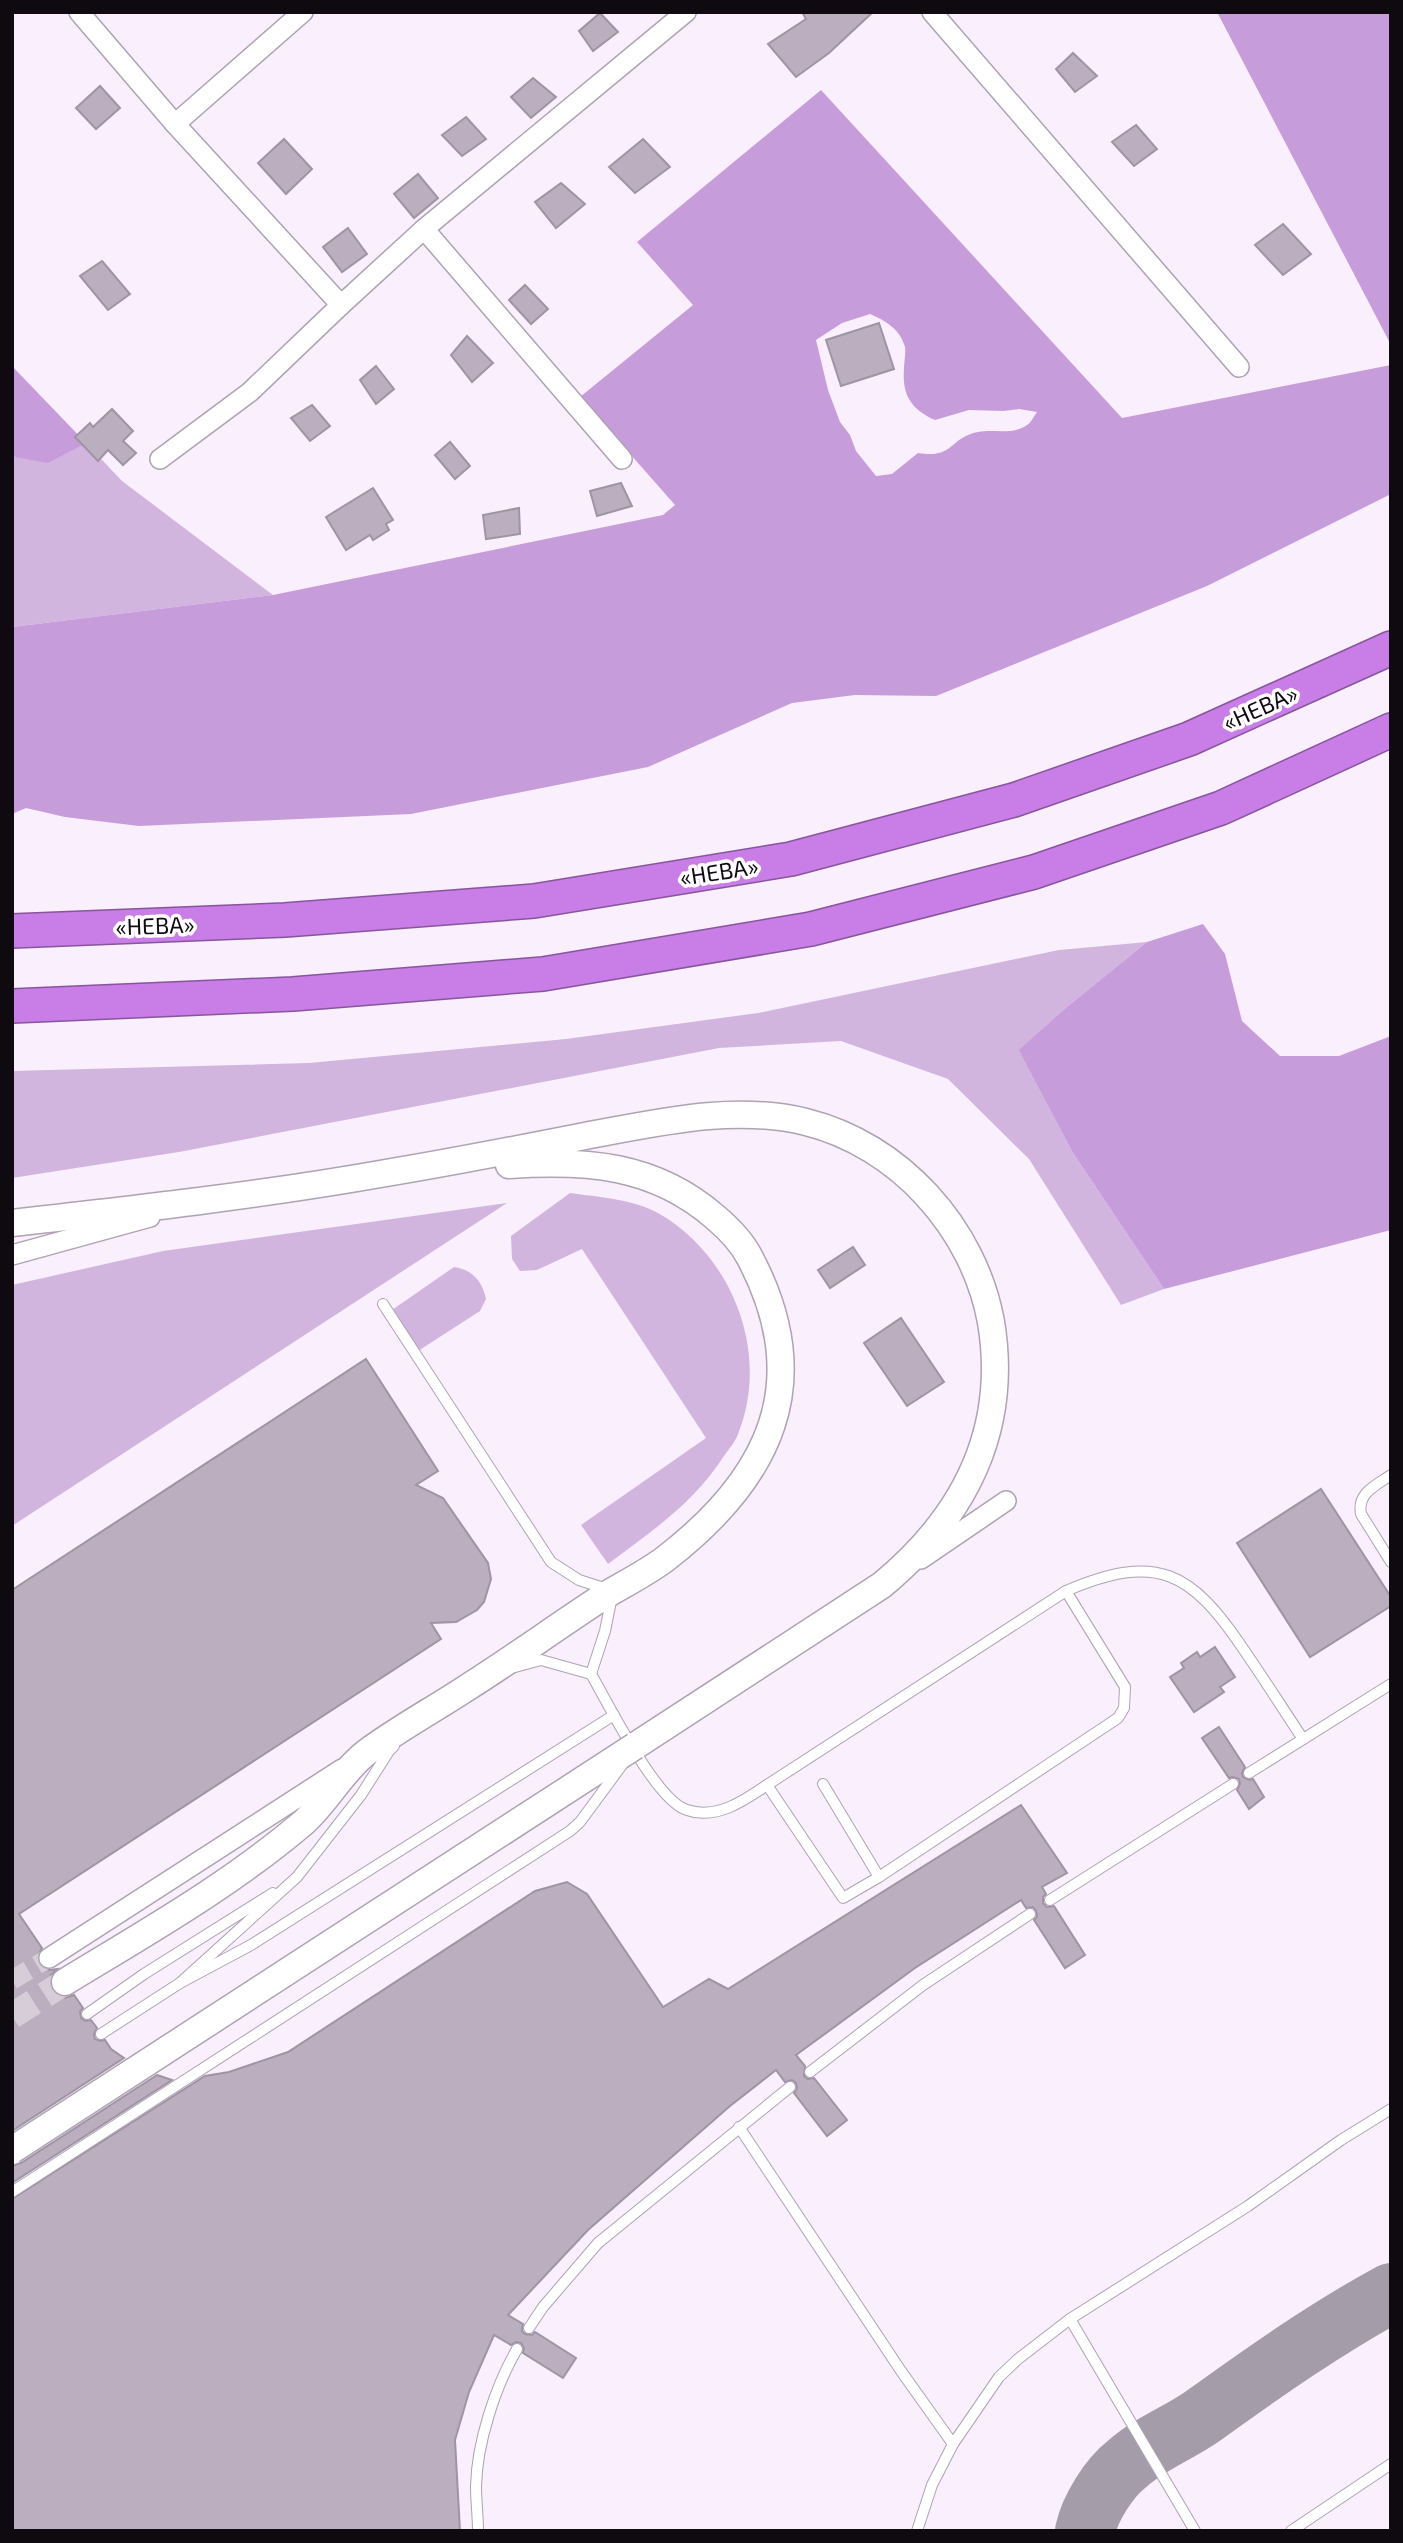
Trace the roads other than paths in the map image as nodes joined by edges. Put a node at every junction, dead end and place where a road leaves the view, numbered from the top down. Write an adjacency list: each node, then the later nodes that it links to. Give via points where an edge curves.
1 (79, 12): 5 (street)
2 (303, 12): 5 (street)
3 (686, 12): 6 (street)
4 (932, 12): 8 (street)
5 (175, 124): 7 (street)
6 (424, 229): 7 (street); 10 (street)
7 (341, 305): 9 (street, via 250,392)
8 (1240, 367)
9 (160, 458)
10 (622, 459)
11 (1391, 648): 13 (highway, «НЕВА», via 1189,739 1014,800 791,859 534,901 285,920)
12 (1391, 730): 14 (highway, via 1221,808 1046,868 811,929 543,974 293,994)
13 (12, 931)
14 (12, 1006)
15 (386, 1173): 16 (street); 23 (street, via 714,1116 778,1116 807,1122 868,1148 901,1170 949,1222 966,1250 989,1313 995,1378 984,1444 973,1476 956,1506 911,1560); 24 (street, via 551,1162 619,1168 650,1177 702,1206 747,1251 772,1306 779,1337 779,1401 772,1426 746,1479 727,1503 662,1561)
16 (229, 1198): 17 (street); 18 (street)
17 (12, 1223)
18 (12, 1255)
19 (383, 1304): 24 (lane, via 551,1562 579,1580)
20 (1391, 1475): 22 (lane, via 1365,1493 1359,1506)
21 (1006, 1501): 23 (street)
22 (1391, 1562)
23 (882, 1585): 32 (street)
24 (613, 1591): 26 (lane); 27 (street)
25 (1066, 1591): 31 (lane, via 1114,1573 1138,1571 1163,1574 1187,1584 1204,1597 1235,1637); 37 (lane); 39 (lane, via 1125,1687 1125,1708 1118,1718)
26 (591, 1674): 27 (lane, via 541,1660); 30 (lane)
27 (488, 1675): 29 (street)
28 (1391, 1684): 31 (lane)
29 (466, 1689): 33 (street); 38 (lane, via 389,1751)
30 (614, 1715): 37 (lane, via 659,1786 687,1810 726,1809); 44 (lane, via 251,1945)
31 (1303, 1739): 34 (lane)
32 (635, 1746): 51 (street, bridge); 52 (lane, bridge, via 570,1831)
33 (365, 1754): 42 (street); 43 (street, via 306,1821 248,1868)
34 (1249, 1773)
35 (823, 1784): 39 (lane)
36 (1233, 1784): 40 (lane)
37 (767, 1785): 39 (lane, via 843,1898)
38 (297, 1877): 44 (lane); 45 (lane)
39 (879, 1877)
40 (1050, 1900)
41 (1030, 1914): 47 (lane, via 923,1985)
42 (49, 1958)
43 (65, 1982)
44 (180, 1983): 46 (lane)
45 (87, 2014)
46 (101, 2034)
47 (810, 2072)
48 (789, 2087): 50 (lane)
49 (1391, 2109): 53 (lane)
50 (739, 2127): 54 (lane, via 598,2243); 56 (lane)
51 (12, 2150)
52 (12, 2192)
53 (1070, 2319): 56 (lane, via 999,2377); 60 (lane)
54 (529, 2328)
55 (517, 2350): 58 (lane, via 494,2402 481,2449 476,2486)
56 (953, 2444): 59 (lane, via 932,2485)
57 (1391, 2464): 61 (lane)
58 (478, 2531)
59 (917, 2531)
60 (1195, 2531)
61 (1290, 2531)

